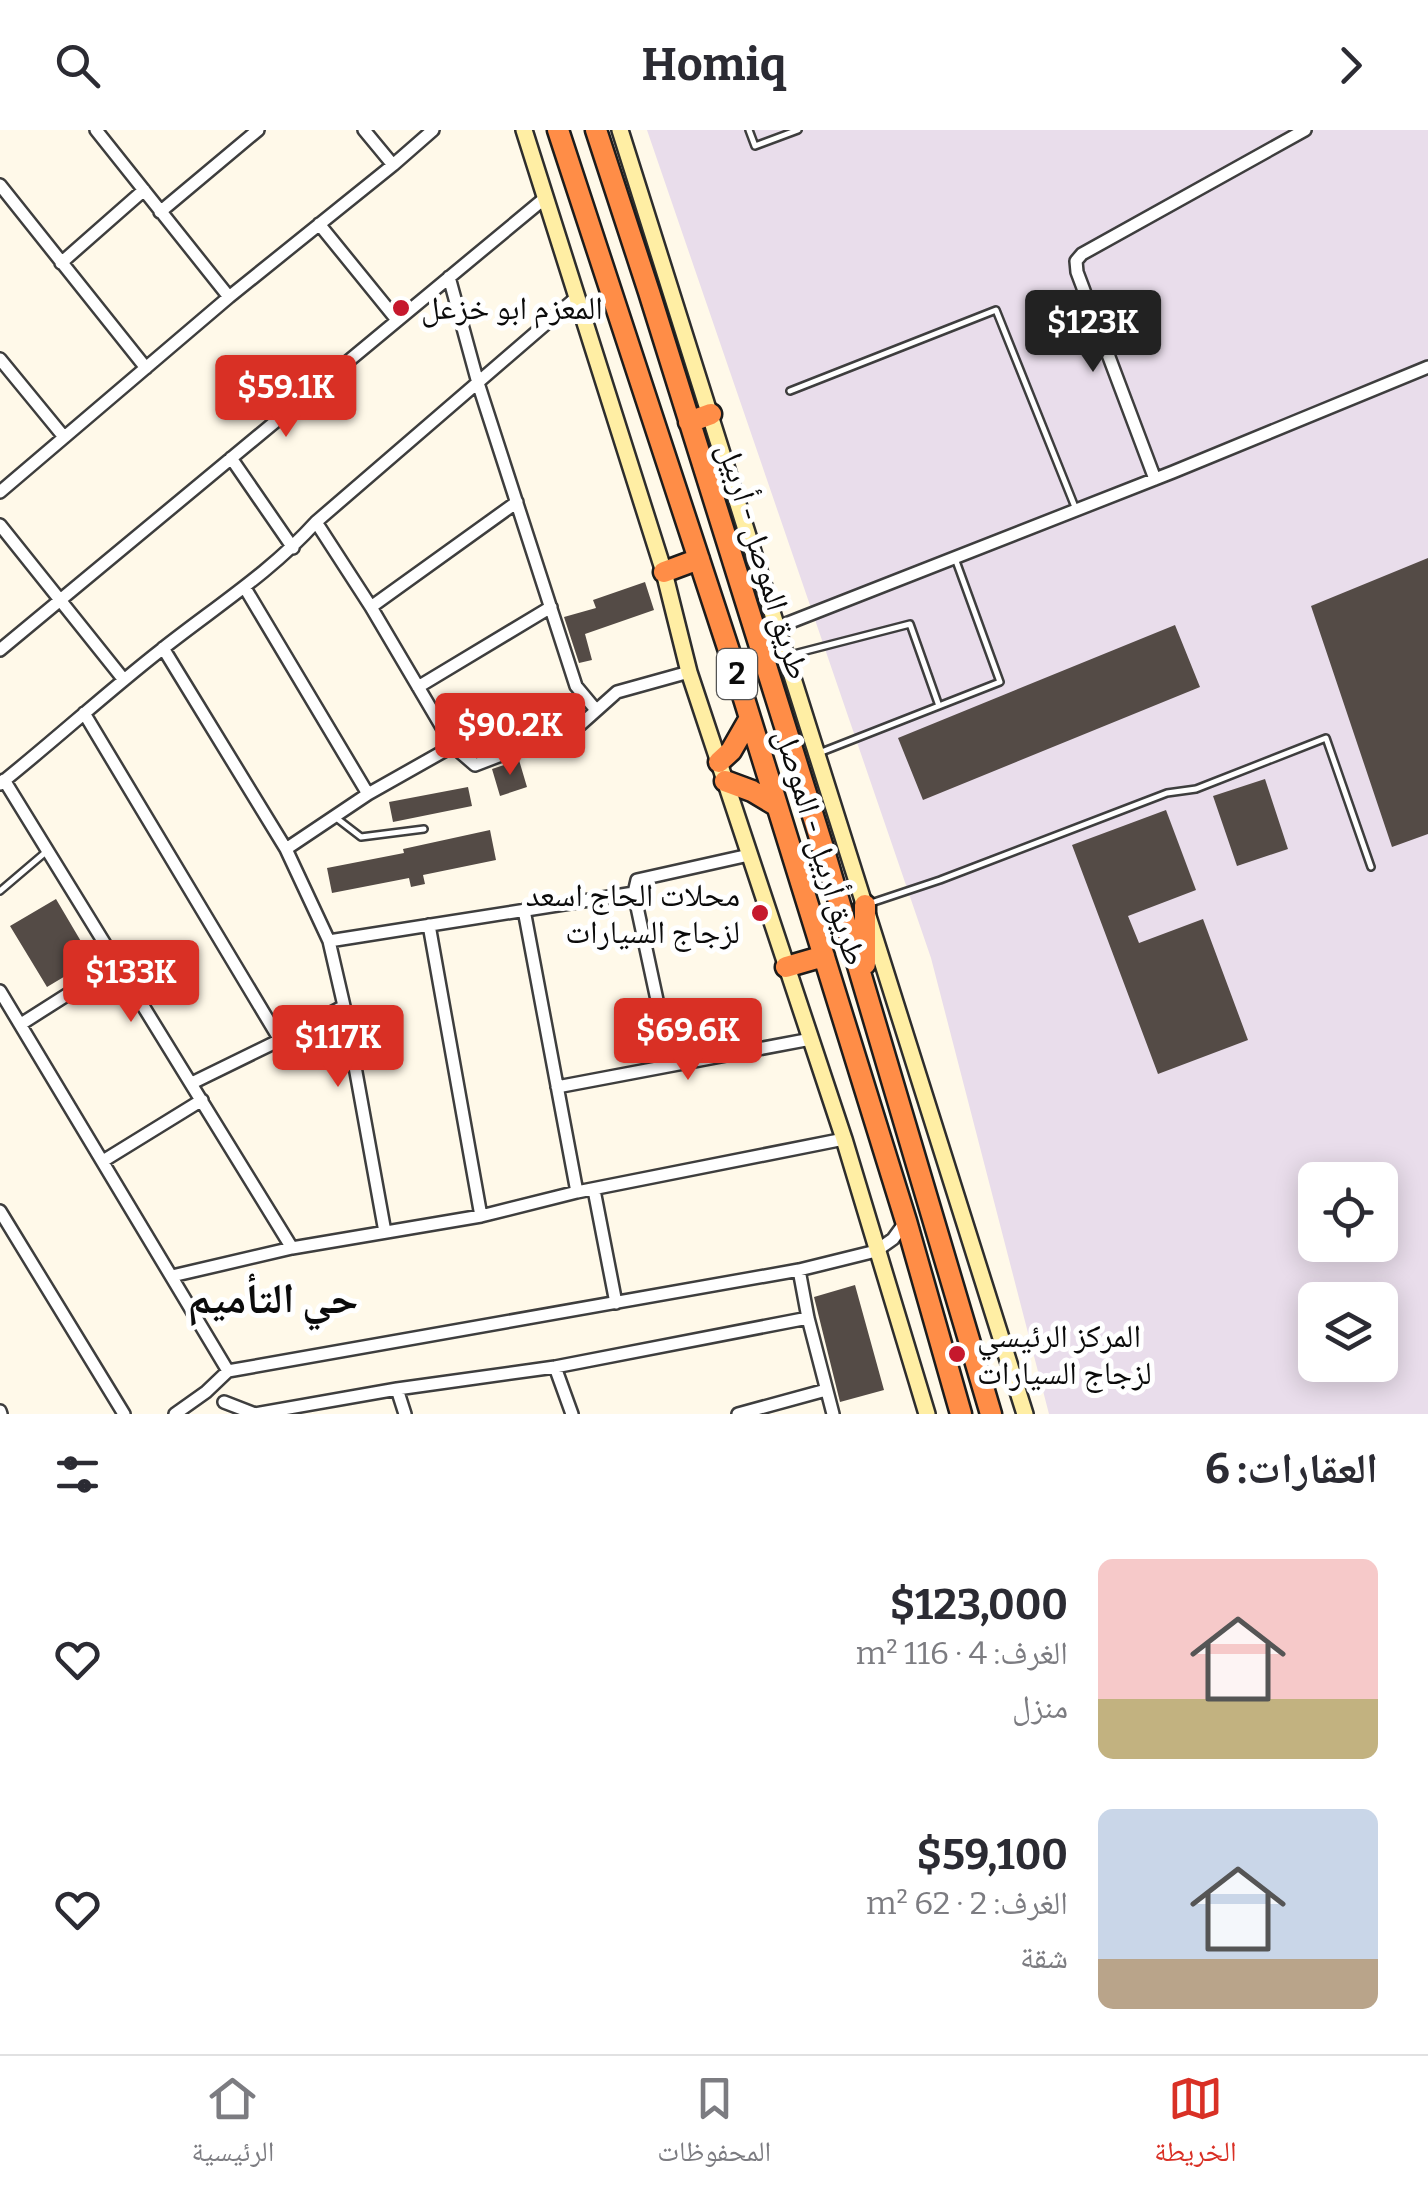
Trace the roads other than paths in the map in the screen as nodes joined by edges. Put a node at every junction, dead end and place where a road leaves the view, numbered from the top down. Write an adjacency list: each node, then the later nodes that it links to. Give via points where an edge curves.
1 (96, 130): 16 (street)
2 (234, 130): 13 (street)
3 (258, 130): 13 (street)
4 (364, 130): 14 (street)
5 (433, 130): 14 (street)
6 (524, 130): 17 (main road)
7 (558, 130): 41 (highway, طريق أربيل - الموصل / 2)
8 (596, 130): 31 (highway, طريق الموصل - أربيل / 2)
9 (620, 130): 30 (main road)
10 (749, 130): 11 (lane, via 754,146)
11 (798, 130)
12 (1305, 130): 34 (street, via 1076,261)
13 (244, 142): 18 (street)
14 (393, 165): 19 (street)
15 (0, 185): 20 (street)
16 (144, 190): 18 (street); 20 (street)
17 (546, 198): 21 (street); 22 (main road)
18 (160, 212): 23 (street)
19 (319, 224): 23 (street); 24 (street)
20 (61, 263): 27 (street)
21 (449, 277): 24 (street); 28 (street)
22 (577, 296): 28 (street); 43 (main road)
23 (228, 297): 27 (street)
24 (397, 320): 33 (street)
25 (0, 359): 32 (street)
26 (1428, 367): 34 (street)
27 (146, 368): 32 (street)
28 (478, 383): 36 (street); 38 (street)
29 (790, 391): 37 (lane, via 996,310)
30 (710, 414): 31 (highway); 48 (main road)
31 (690, 422): 80 (highway, طريق الموصل - أربيل / 2)
32 (64, 437): 35 (street)
33 (231, 458): 40 (street); 45 (street)
34 (1155, 479): 37 (street)
35 (0, 492)
36 (517, 502): 46 (street); 47 (street)
37 (1076, 510): 42 (street)
38 (316, 522): 40 (street); 46 (street)
39 (0, 525): 45 (street)
40 (293, 548): 44 (street)
41 (699, 558): 43 (highway); 58 (highway, طريق أربيل - الموصل / 2)
42 (954, 558): 48 (street); 55 (lane, via 1000,682)
43 (664, 572): 52 (main road)
44 (244, 588): 49 (street); 63 (street)
45 (61, 600): 50 (street); 53 (street)
46 (371, 607): 54 (street)
47 (551, 607): 54 (street); 56 (street, via 576,686)
48 (778, 627): 51 (main road)
49 (163, 648): 53 (street); 67 (street)
50 (0, 650)
51 (786, 656): 55 (lane, via 910,624); 60 (main road)
52 (689, 672): 56 (street, via 617,692); 61 (main road)
53 (124, 680): 57 (street)
54 (418, 686): 59 (street)
55 (939, 706): 60 (lane)
56 (596, 710): 59 (street, via 580,725 475,765)
57 (84, 713): 62 (street); 85 (street)
58 (750, 718): 61 (highway); 64 (highway, طريق أربيل - الموصل / 2)
59 (452, 746): 63 (street)
60 (818, 754): 73 (main road)
61 (722, 772): 64 (highway); 69 (main road)
62 (2, 782): 68 (street)
63 (368, 794): 65 (street)
64 (777, 806): 77 (highway, طريق أربيل - الموصل / 2)
65 (334, 816): 66 (lane, via 360,836); 67 (street)
66 (424, 829)
67 (286, 849): 76 (street)
68 (48, 851): 71 (lane); 78 (street)
69 (749, 855): 72 (street, via 637,880); 79 (main road)
70 (1371, 867): 73 (lane, via 1326,738)
71 (0, 891)
72 (634, 893): 74 (street); 86 (street)
73 (865, 905): 80 (highway); 120 (main road)
74 (524, 910): 75 (street); 88 (street)
75 (429, 925): 76 (street); 96 (street)
76 (329, 941): 82 (street)
77 (824, 956): 79 (highway); 97 (highway, طريق أربيل - الموصل / 2)
78 (117, 963): 83 (street); 87 (street)
79 (786, 967): 84 (main road)
80 (865, 986): 95 (highway, طريق الموصل - أربيل / 2)
81 (0, 991): 83 (street)
82 (344, 1006): 85 (street); 98 (street)
83 (21, 1024): 91 (street)
84 (811, 1039): 86 (street); 90 (main road)
85 (280, 1040): 87 (street)
86 (671, 1065): 88 (street)
87 (192, 1083): 89 (street)
88 (557, 1087): 93 (street)
89 (202, 1100): 91 (street); 99 (street)
90 (844, 1139): 92 (street); 100 (main road)
91 (104, 1161): 102 (street)
92 (594, 1190): 93 (street); 103 (street)
93 (577, 1192): 96 (street)
94 (0, 1211): 111 (street)
95 (930, 1213): 97 (highway); 119 (highway, طريق الموصل - أربيل / 2)
96 (480, 1216): 98 (street)
97 (906, 1222): 100 (street); 118 (highway, طريق أربيل - الموصل)
98 (385, 1232): 99 (street)
99 (292, 1248): 102 (street)
100 (876, 1250): 101 (street); 117 (main road)
101 (799, 1270): 103 (street); 104 (street)
102 (172, 1276): 106 (street)
103 (616, 1303): 106 (street)
104 (808, 1318): 105 (street); 108 (street)
105 (555, 1367): 107 (street); 114 (street)
106 (228, 1370): 109 (street)
107 (397, 1390): 110 (street, via 255,1414); 113 (street)
108 (826, 1390): 115 (street); 116 (street)
109 (206, 1392): 110 (street); 112 (street)
110 (226, 1408)
111 (124, 1414)
112 (175, 1414)
113 (405, 1414)
114 (572, 1414)
115 (738, 1414)
116 (833, 1414)
117 (927, 1414)
118 (961, 1414)
119 (991, 1414)
120 (1024, 1414)

